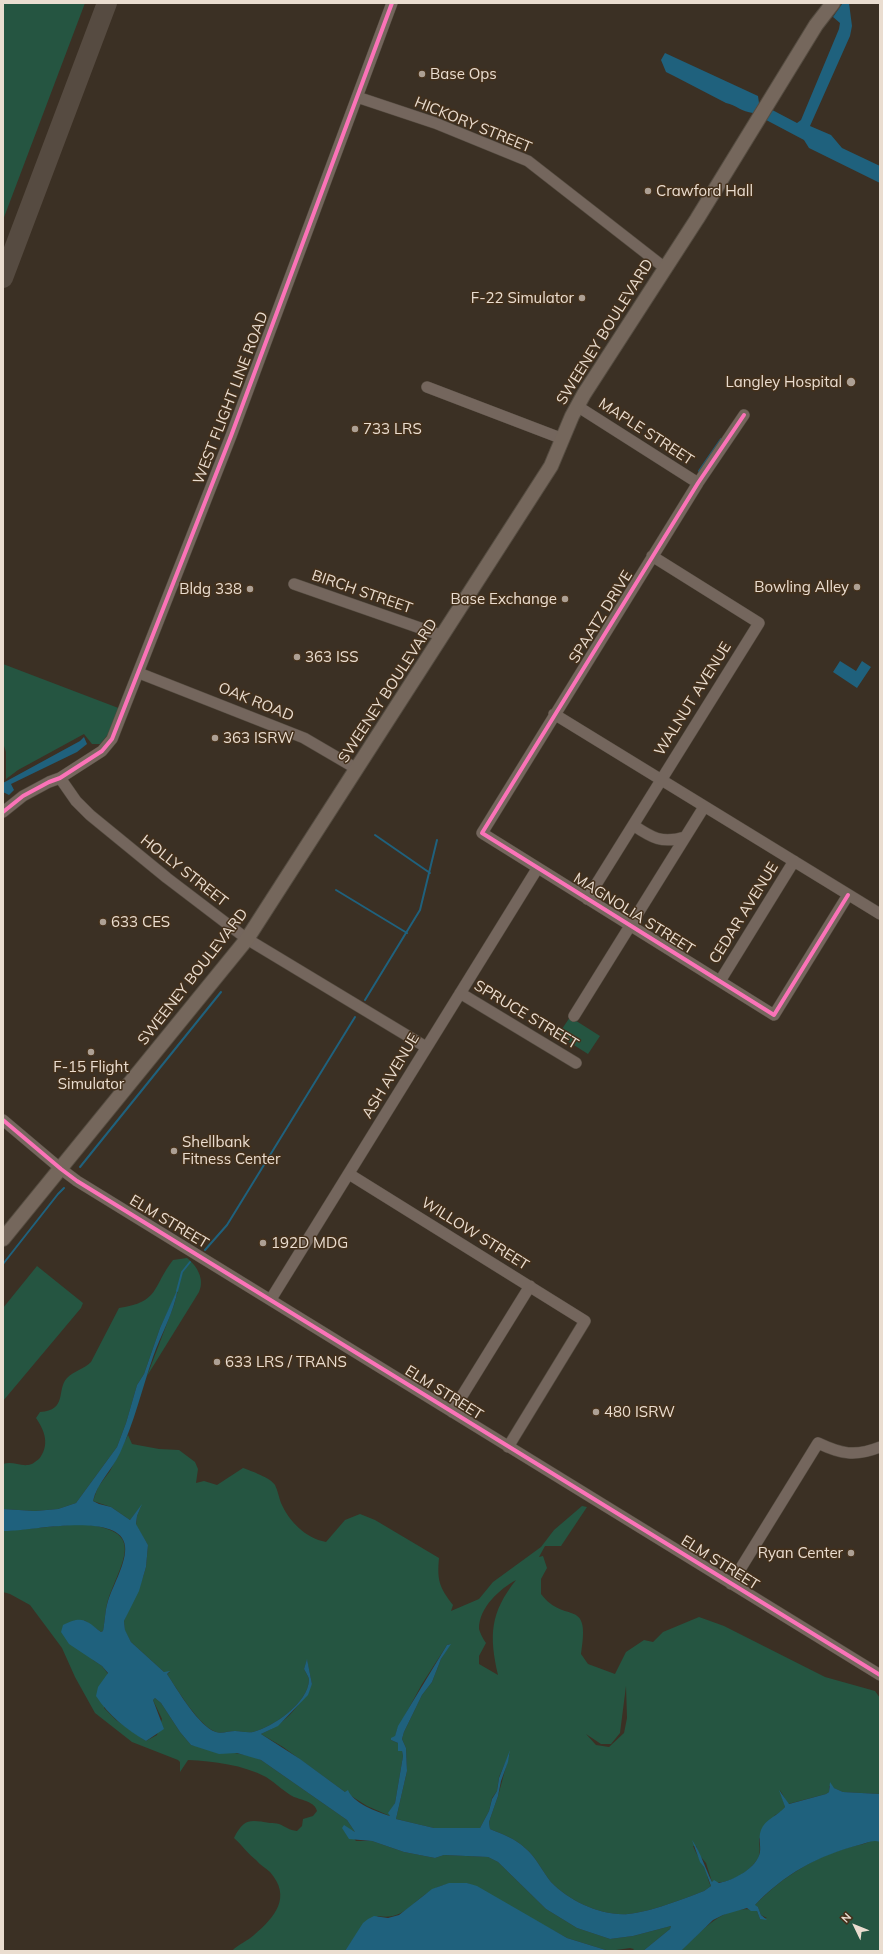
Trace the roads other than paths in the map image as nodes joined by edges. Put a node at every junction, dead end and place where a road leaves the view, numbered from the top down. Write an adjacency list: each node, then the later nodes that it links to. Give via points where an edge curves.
1 (392, 3): 5 (street, WEST FLIGHT LINE ROAD)
2 (826, 3): 4 (main road, SWEENEY BOULEVARD)
3 (833, 3): 4 (main road, SWEENEY BOULEVARD)
4 (816, 26): 6 (main road, SWEENEY BOULEVARD)
5 (357, 97): 6 (street, HICKORY STREET, via 435,123 528,161); 15 (street, WEST FLIGHT LINE ROAD)
6 (665, 268): 8 (main road, SWEENEY BOULEVARD)
7 (427, 387): 10 (street)
8 (577, 406): 10 (main road, SWEENEY BOULEVARD); 11 (street, MAPLE STREET)
9 (744, 415): 11 (street, SPAATZ DRIVE)
10 (564, 439): 14 (main road, SWEENEY BOULEVARD, via 551,466)
11 (698, 484): 12 (street, SPAATZ DRIVE)
12 (652, 556): 16 (street, SPAATZ DRIVE); 19 (street, WALNUT AVENUE, via 759,623)
13 (294, 584): 14 (street, BIRCH STREET)
14 (443, 636): 17 (main road, SWEENEY BOULEVARD)
15 (140, 673): 17 (street, OAK ROAD, via 304,738); 18 (street, WEST FLIGHT LINE ROAD, via 112,739 102,751)
16 (554, 714): 19 (street); 23 (street, SPAATZ DRIVE)
17 (357, 769): 31 (main road, SWEENEY BOULEVARD)
18 (60, 778): 21 (street, WEST FLIGHT LINE ROAD, via 28,793); 31 (street, HOLLY STREET, via 76,801 90,815)
19 (660, 780): 20 (street); 22 (street, WALNUT AVENUE)
20 (704, 806): 24 (street); 25 (street)
21 (3, 812)
22 (633, 825): 24 (street, via 662,841); 28 (street, WALNUT AVENUE)
23 (482, 833): 26 (street, MAGNOLIA STREET)
24 (685, 837): 30 (street)
25 (794, 861): 27 (street); 32 (street, CEDAR AVENUE)
26 (537, 869): 28 (street, MAGNOLIA STREET); 33 (street, ASH AVENUE)
27 (848, 895): 29 (street); 32 (street, MAGNOLIA STREET, via 774,1015)
28 (587, 899): 30 (street, MAGNOLIA STREET)
29 (880, 914)
30 (630, 925): 32 (street, MAGNOLIA STREET); 34 (street)
31 (247, 939): 35 (street, HOLLY STREET); 38 (main road, SWEENEY BOULEVARD)
32 (720, 981)
33 (460, 993): 35 (street, ASH AVENUE); 36 (street, SPRUCE STREET)
34 (574, 1016)
35 (426, 1047): 39 (street, ASH AVENUE)
36 (576, 1063)
37 (3, 1120): 38 (street, ELM STREET)
38 (61, 1169): 40 (main road, SWEENEY BOULEVARD); 42 (street, ELM STREET)
39 (350, 1174): 41 (street, WILLOW STREET); 42 (street, ASH AVENUE)
40 (3, 1239)
41 (530, 1286): 43 (street); 44 (street, WILLOW STREET, via 585,1321)
42 (272, 1299): 43 (street, ELM STREET)
43 (452, 1412): 44 (street, ELM STREET)
44 (508, 1447): 46 (street, ELM STREET)
45 (880, 1447): 46 (street, via 853,1454 836,1452 818,1443)
46 (731, 1584): 47 (street, ELM STREET)
47 (880, 1675)

